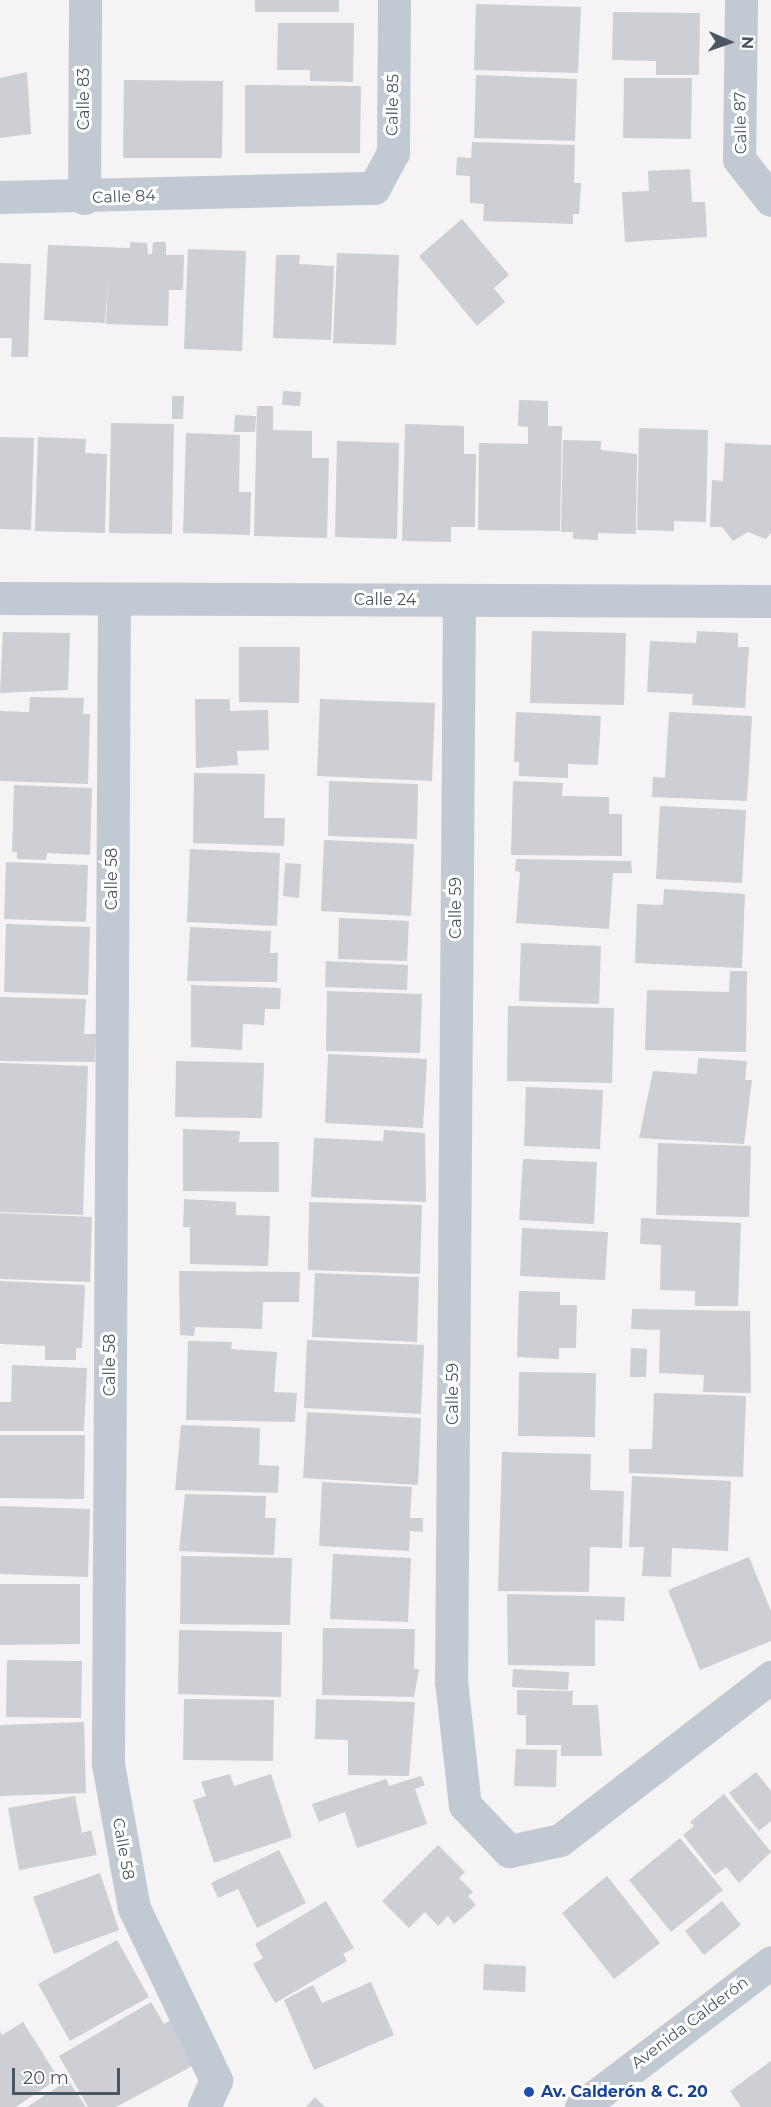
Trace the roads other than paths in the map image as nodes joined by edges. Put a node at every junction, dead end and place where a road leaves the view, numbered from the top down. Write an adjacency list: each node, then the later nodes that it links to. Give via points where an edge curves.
1 (85, 0): 6 (street, Calle 83)
2 (394, 0): 4 (street, Calle 85, via 393,153 374,188)
3 (741, 0): 7 (street, Calle 87, via 739,159)
4 (249, 193): 6 (street, Calle 84)
5 (0, 197): 6 (street, Calle 84)
6 (84, 198)
7 (771, 200)
8 (0, 598): 9 (street, Calle 24)
9 (114, 599): 10 (street, Calle 24); 15 (street, Calle 58, via 108,1764 134,1908 216,2080)
10 (459, 600): 11 (street, Calle 24); 12 (street, Calle 59, via 451,1681 465,1805 509,1851 560,1840)
11 (771, 601)
12 (771, 1677)
13 (771, 1962): 14 (street, Avenida Calderón)
14 (614, 2097): 16 (street, Avenida Calderón)
15 (204, 2107)
16 (581, 2107)

